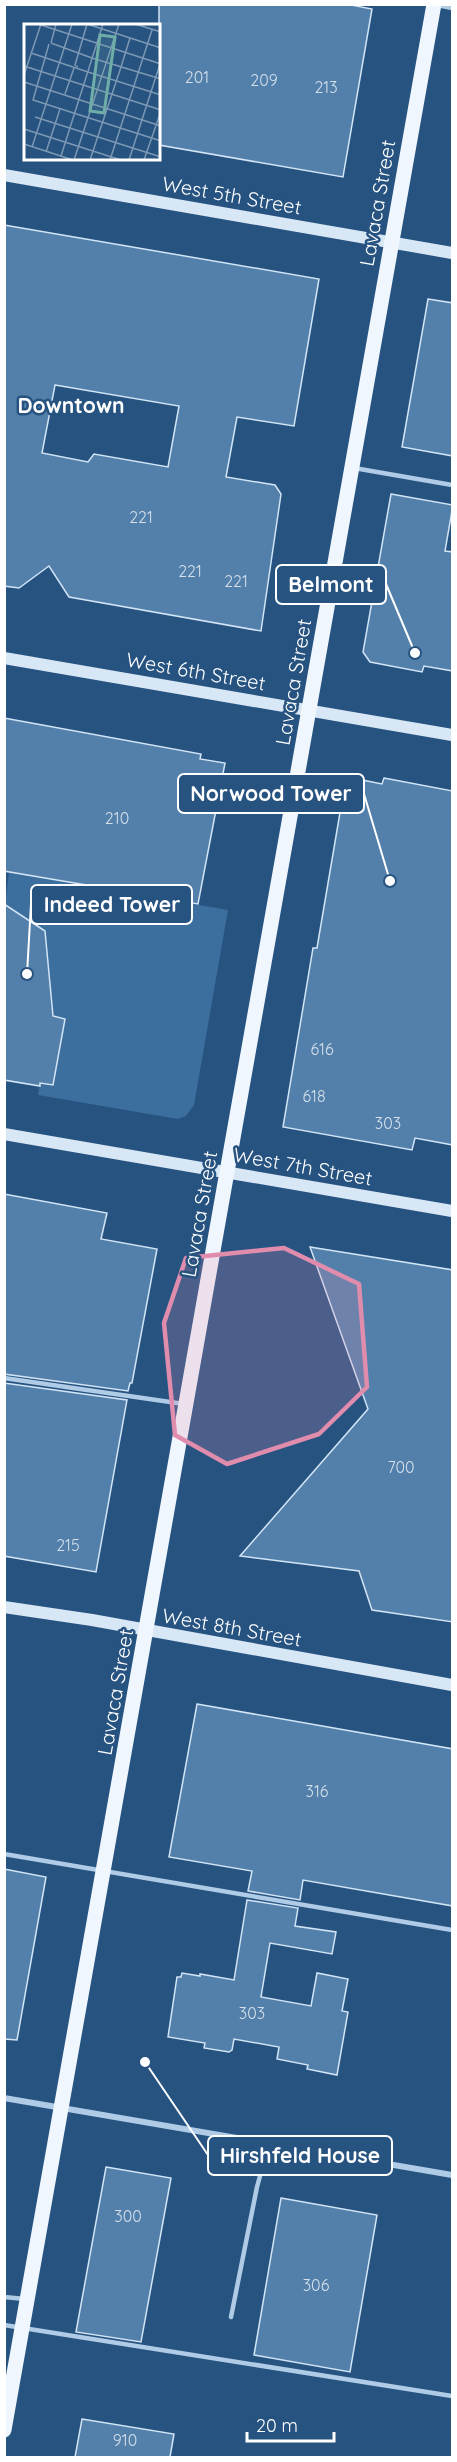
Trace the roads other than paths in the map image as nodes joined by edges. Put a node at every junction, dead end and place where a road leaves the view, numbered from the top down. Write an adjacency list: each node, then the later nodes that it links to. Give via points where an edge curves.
1 (434, 4): 2 (lane); 4 (main road, Lavaca Street)
2 (453, 8)
3 (4, 175): 4 (main road, West 5th Street)
4 (391, 243): 5 (main road, West 5th Street); 6 (main road, Lavaca Street)
5 (453, 253)
6 (352, 467): 7 (lane); 9 (main road, Lavaca Street)
7 (453, 485)
8 (4, 657): 9 (main road, West 6th Street)
9 (309, 710): 10 (main road, West 6th Street); 12 (main road, Lavaca Street)
10 (453, 735)
11 (4, 1134): 12 (main road, West 7th Street)
12 (228, 1173): 13 (main road, West 7th Street); 15 (main road, Lavaca Street)
13 (453, 1211)
14 (4, 1378): 15 (lane)
15 (186, 1405): 17 (main road, Lavaca Street)
16 (4, 1607): 17 (main road, West 8th Street)
17 (147, 1632): 18 (main road, West 8th Street); 20 (main road, Lavaca Street)
18 (453, 1685)
19 (4, 1854): 20 (lane)
20 (105, 1872): 21 (lane); 23 (main road, Lavaca Street)
21 (453, 1930)
22 (4, 2098): 23 (street)
23 (63, 2108): 24 (street); 27 (main road, Lavaca Street)
24 (269, 2144): 25 (street); 28 (lane)
25 (453, 2175)
26 (4, 2296): 27 (lane)
27 (28, 2300): 30 (main road, Lavaca Street)
28 (231, 2317)
29 (4, 2325): 30 (lane)
30 (23, 2328): 31 (lane); 32 (main road, Lavaca Street)
31 (453, 2396)
32 (4, 2430)

